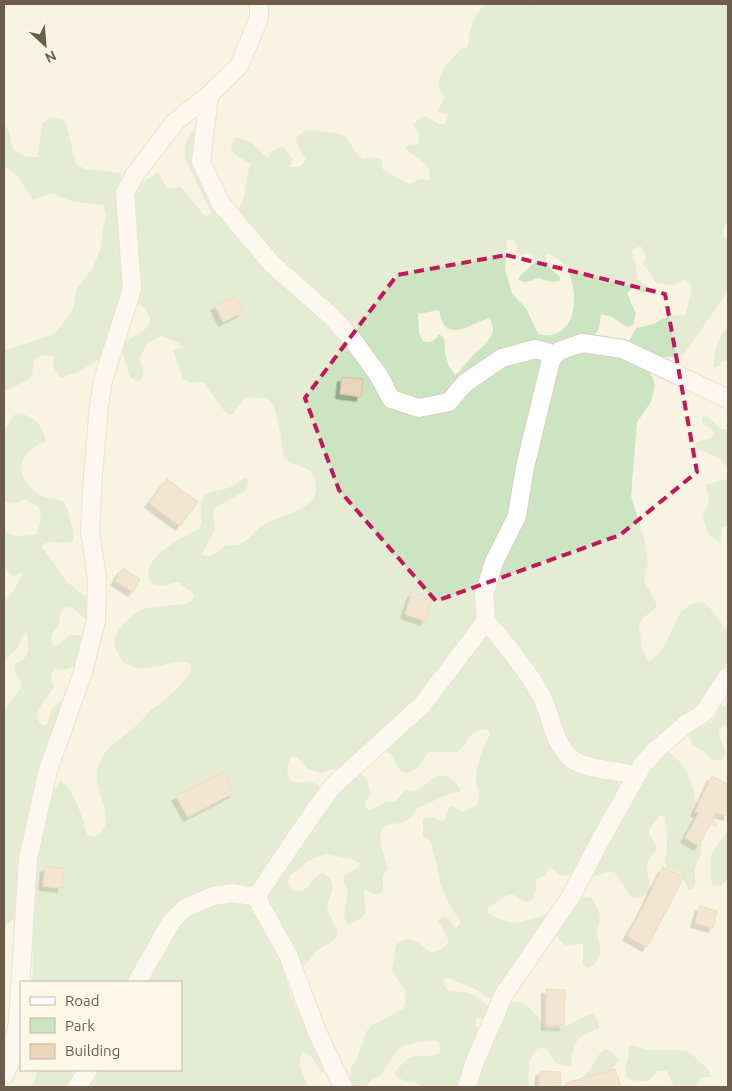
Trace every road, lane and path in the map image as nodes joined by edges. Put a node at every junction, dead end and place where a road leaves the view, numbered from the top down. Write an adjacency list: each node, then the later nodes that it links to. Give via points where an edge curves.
1 (259, 4): 2 (street, via 259,18 239,66)
2 (209, 95): 3 (street, via 201,162 221,204 272,264 353,340 391,399 419,408 449,402 465,382 502,358 535,349 547,352); 9 (street, via 174,122 125,192 132,289 104,380 100,406 90,532 97,578 96,620 83,672 48,770 28,859)
3 (551, 360): 4 (street, via 559,351 582,343 623,349); 5 (street, via 525,467 517,516 494,562 484,594)
4 (728, 399)
5 (486, 621): 7 (street, via 512,651 541,696 560,747 574,761); 8 (street, via 422,705 334,785)
6 (728, 676): 7 (street, via 704,713 657,749)
7 (636, 776): 16 (street, via 570,898 504,994)
8 (256, 897): 10 (street, via 212,896 185,908 171,922); 15 (street, via 288,955)
9 (21, 981)
10 (138, 981)
11 (20, 989): 13 (street, via 18,1022)
12 (87, 1071): 14 (street)
13 (4, 1075)
14 (77, 1087)
15 (343, 1087)
16 (467, 1087)

